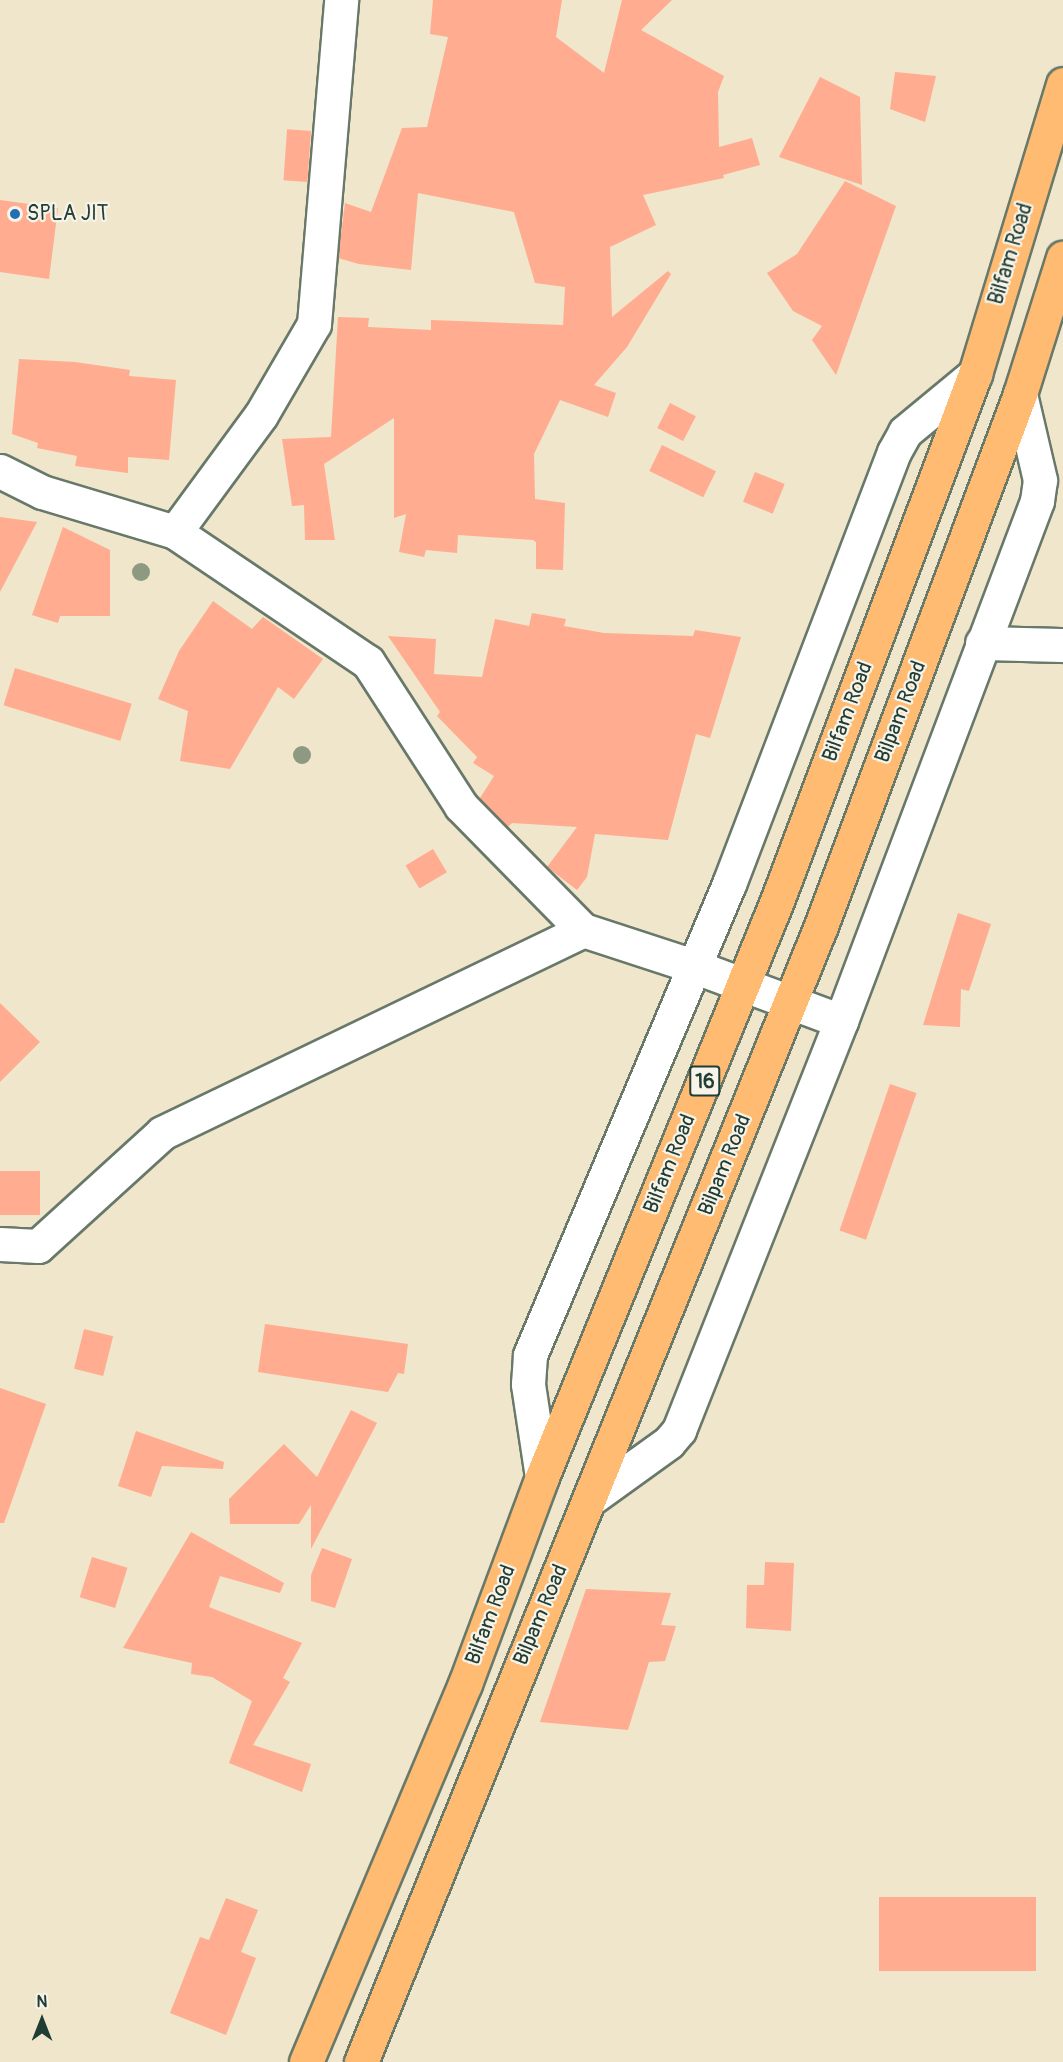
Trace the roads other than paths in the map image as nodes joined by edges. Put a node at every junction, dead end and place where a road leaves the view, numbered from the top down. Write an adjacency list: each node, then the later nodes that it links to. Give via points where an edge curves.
1 (341, 0): 9 (street, via 314,324 261,415)
2 (1063, 84): 4 (main road, Bilfam Road / 16)
3 (1063, 258): 5 (main road, Bilpam Road / 16)
4 (975, 374): 13 (street, via 905,432 894,452 729,884); 14 (main road, Bilfam Road / 16)
5 (1020, 394): 10 (street, via 1040,480 1037,501); 15 (main road, Bilpam Road / 16)
6 (0, 471): 8 (street)
7 (0, 486): 8 (street)
8 (42, 492): 9 (street)
9 (175, 532): 12 (street, via 368,662 461,806)
10 (982, 643): 11 (street); 16 (street)
11 (1063, 645)
12 (583, 930): 13 (street); 17 (street, via 162,1133 38,1246)
13 (693, 966): 14 (street); 18 (street, via 530,1355 528,1384)
14 (742, 987): 15 (street); 18 (main road, Bilfam Road / 16)
15 (789, 1004): 16 (street); 19 (main road, Bilpam Road / 16)
16 (841, 1021): 19 (street, via 679,1430 669,1442)
17 (0, 1244)
18 (542, 1477): 20 (main road, Bilfam Road / 16, via 465,1684)
19 (590, 1499): 21 (main road, Bilpam Road / 16)
20 (306, 2062)
21 (361, 2062)

